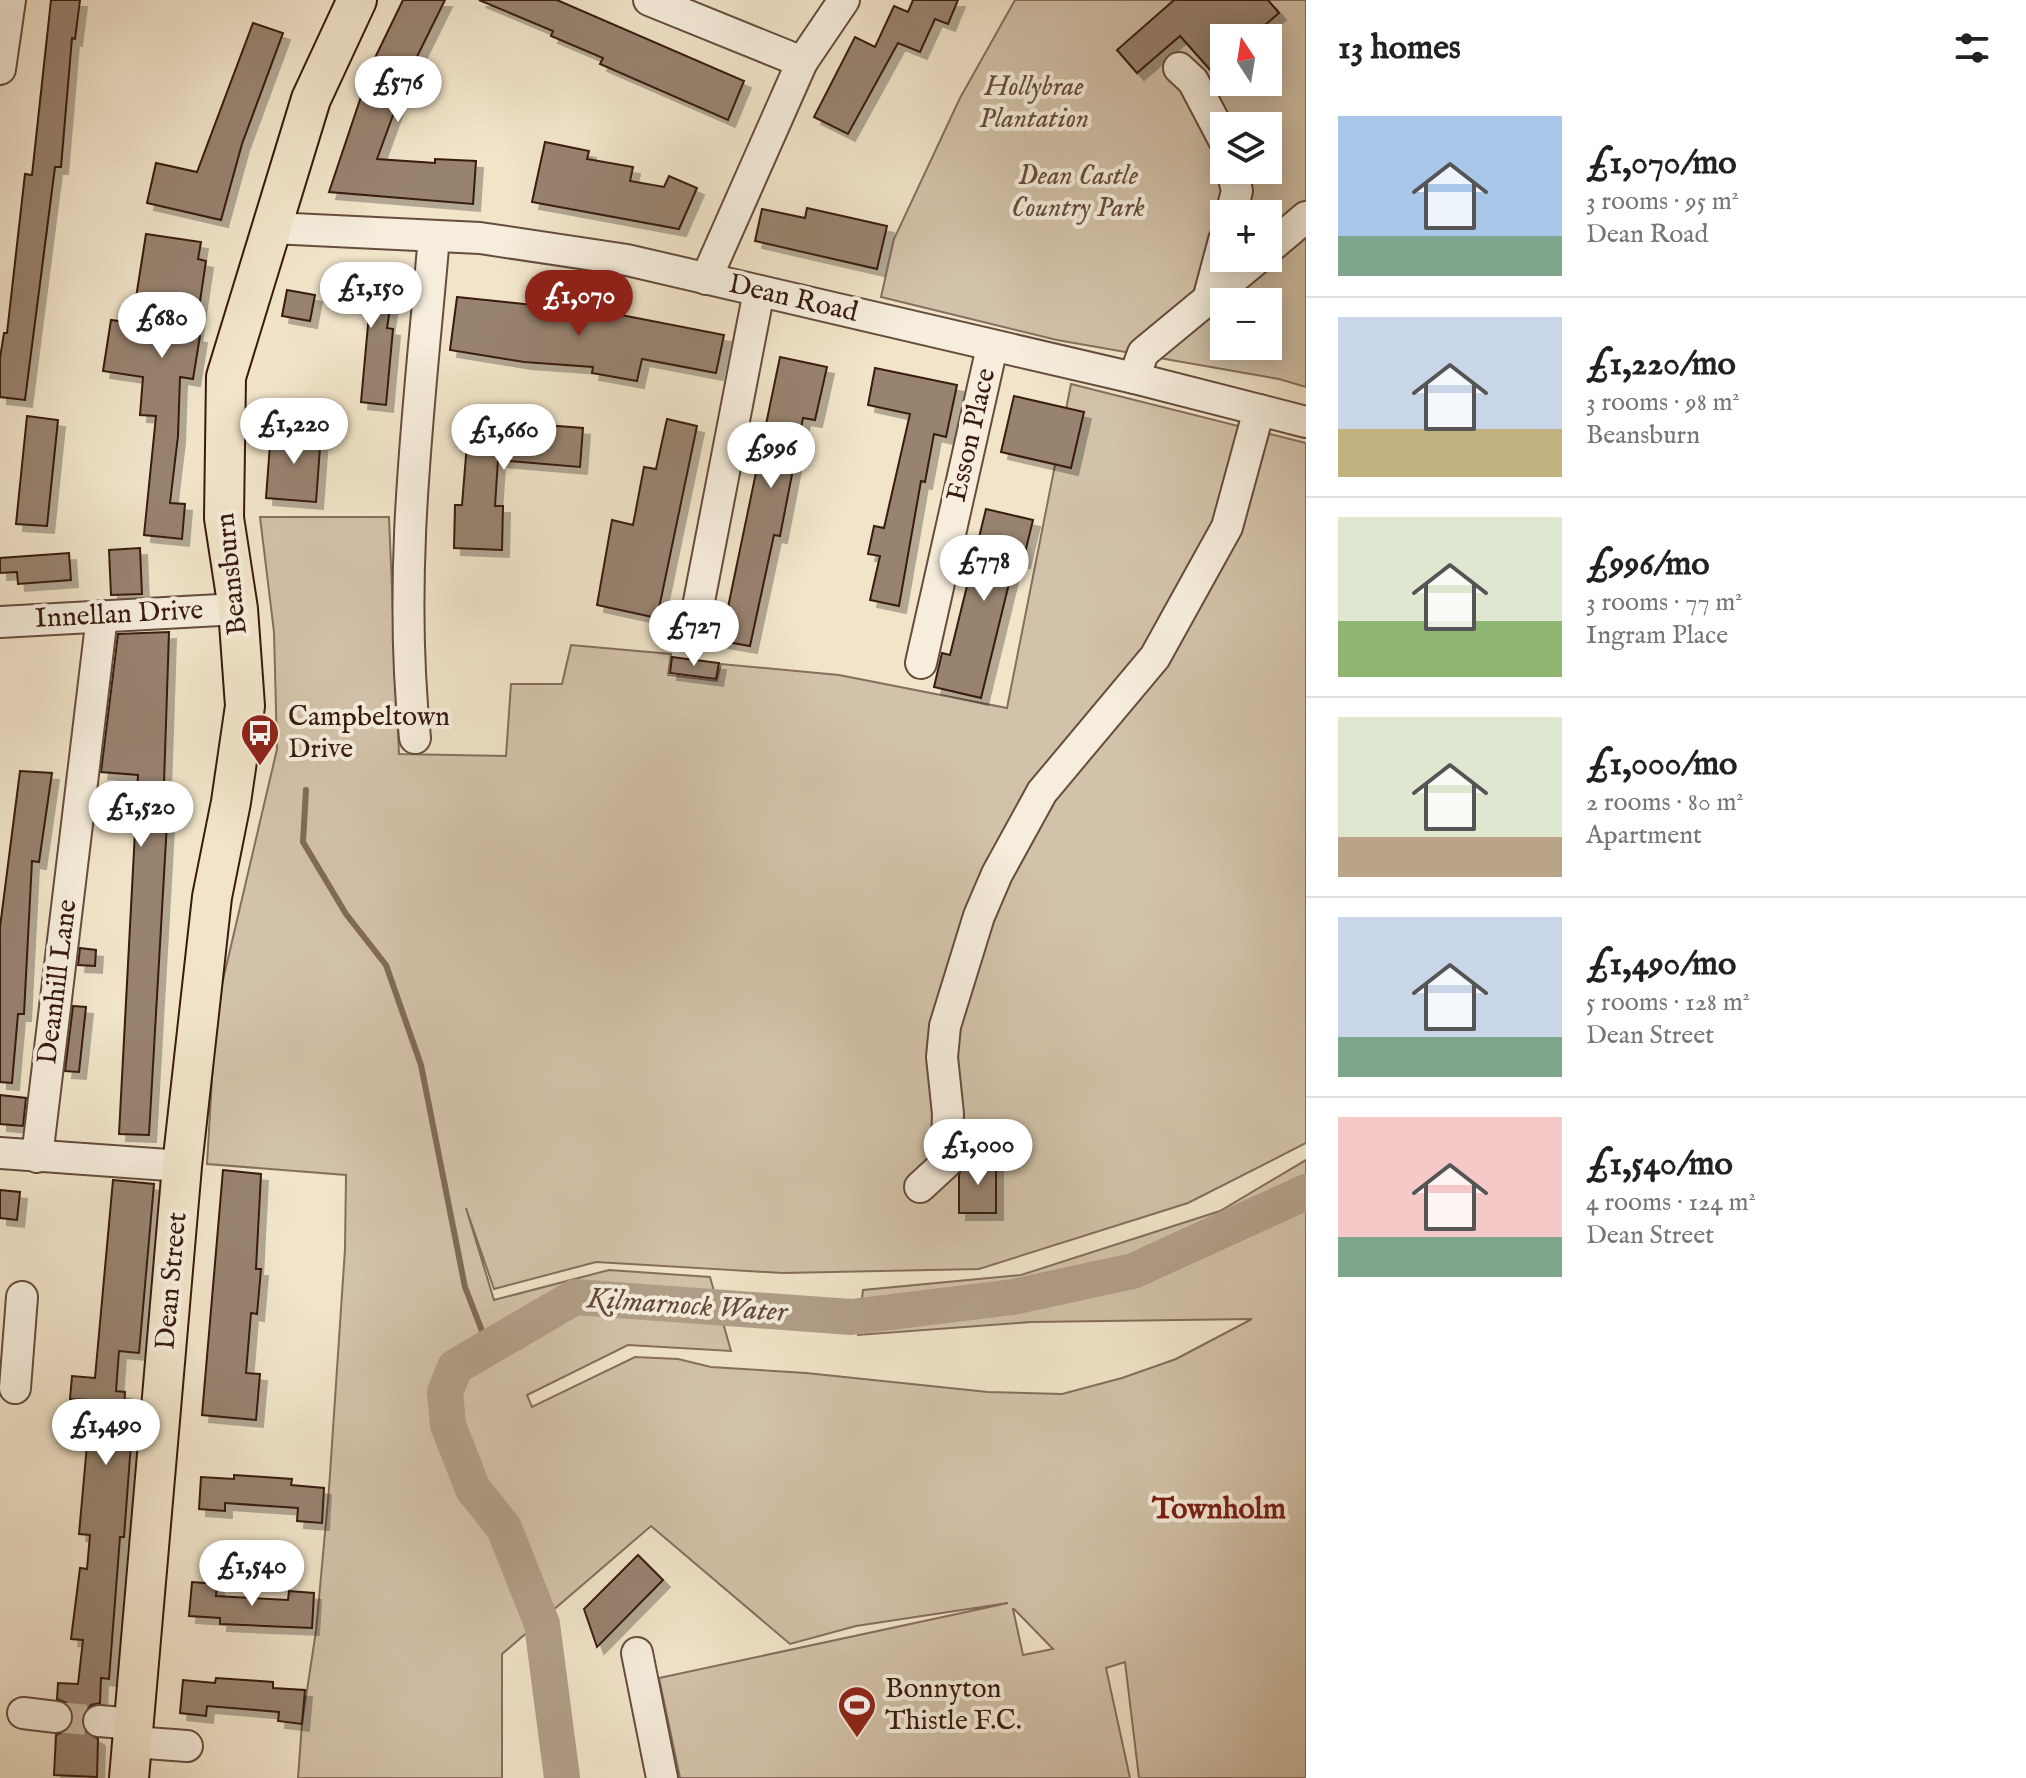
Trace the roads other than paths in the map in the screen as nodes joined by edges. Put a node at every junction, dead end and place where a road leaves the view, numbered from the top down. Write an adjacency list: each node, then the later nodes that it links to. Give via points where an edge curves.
1 (10, 0): 5 (street)
2 (357, 0): 10 (main road, Beansburn, via 311,99)
3 (649, 0): 6 (street)
4 (844, 0): 6 (street)
5 (1, 53)
6 (802, 62): 15 (street)
7 (1179, 68): 8 (street, via 1193,81)
8 (1210, 113)
9 (1306, 217): 12 (street)
10 (272, 228): 11 (street, Dean Road); 22 (main road, Beansburn, via 226,377 224,518)
11 (434, 236): 15 (street, Dean Road, via 627,260); 27 (street, via 407,552)
12 (1282, 237)
13 (1215, 272): 17 (street)
14 (1241, 272): 17 (street)
15 (706, 279): 16 (street, Dean Road)
16 (759, 291): 18 (street, Dean Road); 25 (street)
17 (1208, 300): 19 (street, via 1143,353)
18 (992, 347): 19 (street, Dean Road); 26 (street, Esson Place)
19 (1134, 378): 20 (street, Dean Road)
20 (1259, 410): 21 (street, Dean Road); 31 (street, via 1227,527 1155,657 1042,792 997,874 945,1026 946,1163)
21 (1306, 422)
22 (238, 609): 23 (street, Innellan Drive); 30 (main road, Beansburn, via 245,706 212,897)
23 (102, 616): 24 (street, Innellan Drive); 29 (street, Deanhill Lane)
24 (0, 622)
25 (695, 622)
26 (921, 663)
27 (415, 738)
28 (0, 1153): 29 (street)
29 (37, 1157): 30 (street)
30 (182, 1166): 38 (main road, Dean Street)
31 (920, 1187)
32 (22, 1297): 33 (street)
33 (9, 1337): 34 (street)
34 (15, 1388)
35 (637, 1653): 40 (street)
36 (23, 1713): 37 (street)
37 (56, 1717)
38 (124, 1741): 39 (street)
39 (187, 1746)
40 (662, 1778)

